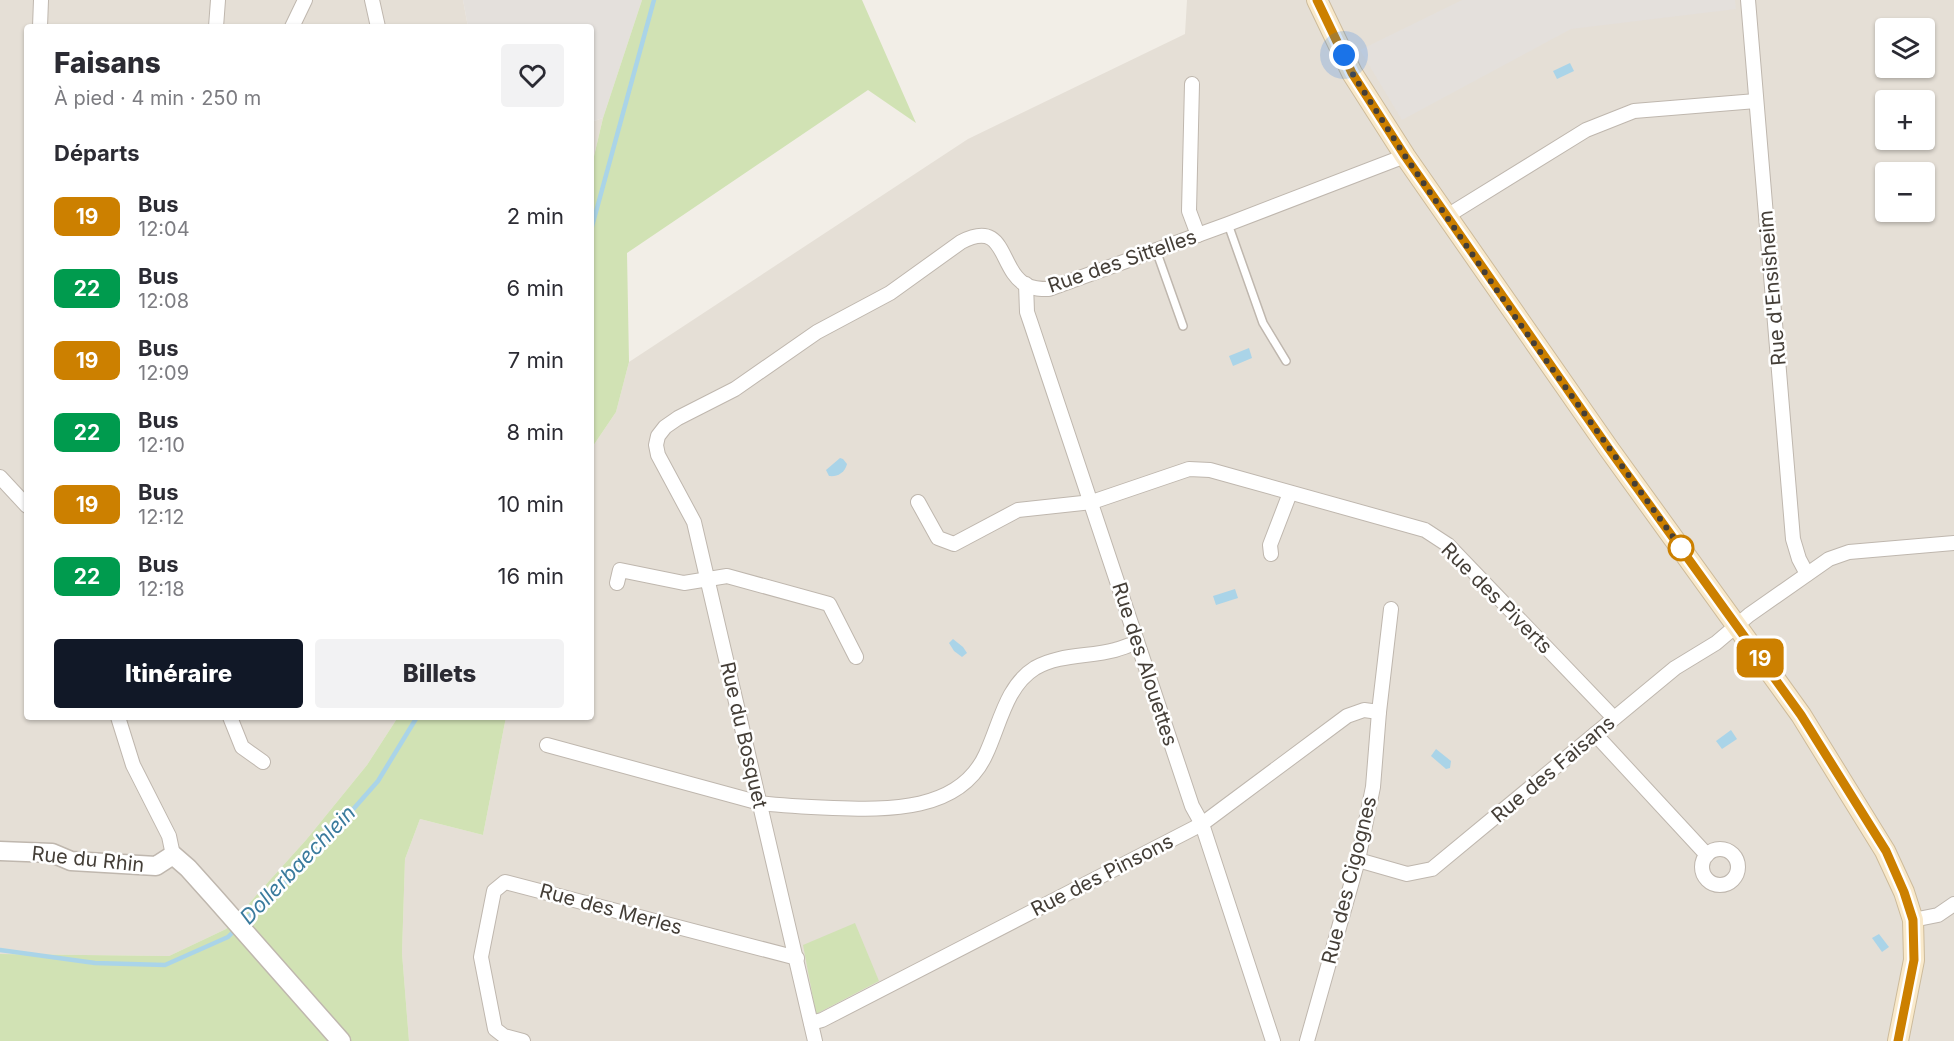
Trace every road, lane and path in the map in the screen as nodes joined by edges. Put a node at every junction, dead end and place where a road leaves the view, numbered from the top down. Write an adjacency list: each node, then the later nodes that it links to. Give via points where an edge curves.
1 (41, 0): 7 (street)
2 (218, 0): 8 (street)
3 (305, 0): 9 (street)
4 (372, 0): 10 (street)
5 (1317, 0): 13 (main road, via 1352,73)
6 (1748, 0): 12 (street, Rue d'Ensisheim)
7 (40, 24)
8 (216, 24)
9 (293, 24)
10 (377, 24)
11 (1192, 84): 16 (street, via 1189,211)
12 (1756, 100): 14 (street, via 1634,111 1586,130); 29 (street, Rue d'Ensisheim, via 1793,539)
13 (1405, 156): 14 (main road); 15 (street, Rue des Sittelles)
14 (1447, 216): 33 (main road)
15 (1228, 224): 16 (street, Rue des Sittelles); 20 (lane, via 1263,323)
16 (1198, 235): 17 (street, Rue des Sittelles)
17 (1156, 250): 18 (street, Rue des Sittelles, via 1049,289); 19 (lane)
18 (1026, 284): 21 (street, Rue des Sittelles, via 1014,272 999,244 984,235 973,236 890,293 817,332 735,390 678,418); 25 (street, Rue des Alouettes, via 1027,312)
19 (1183, 326)
20 (1286, 361)
21 (658, 436): 30 (street, Rue du Bosquet, via 658,455 694,522)
22 (0, 477): 26 (street)
23 (1290, 493): 25 (street, Rue des Piverts, via 1210,470 1189,469); 28 (street, via 1270,545); 37 (street, Rue des Piverts, via 1425,530 1448,545)
24 (918, 502): 25 (street, Rue des Piverts, via 938,538 954,544 1018,510)
25 (1092, 502): 34 (street, Rue des Alouettes)
26 (24, 503)
27 (1954, 543): 29 (street, Rue des Faisans, via 1849,552 1829,559)
28 (1271, 554)
29 (1807, 574): 33 (street, Rue des Faisans)
30 (707, 579): 31 (street, via 684,583 620,570); 35 (street, via 726,576 828,604); 43 (street, Rue du Bosquet)
31 (617, 583)
32 (1391, 609): 36 (street, Rue des Cigognes)
33 (1737, 626): 37 (street, Rue des Faisans, via 1675,668); 50 (main road, via 1801,715 1886,851)
34 (1137, 643): 43 (street, via 1061,658 1035,668 1014,687 985,757 968,780 951,792 922,803 877,809); 44 (street, Rue des Alouettes, via 1192,806)
35 (856, 657)
36 (1379, 712): 44 (street, Rue des Pinsons, via 1364,710 1347,716); 48 (street, Rue des Cigognes, via 1373,787)
37 (1614, 718): 40 (street, Rue des Faisans)
38 (119, 720): 46 (street, via 133,765 169,836)
39 (231, 720): 42 (street, via 242,747)
40 (1595, 734): 47 (street); 48 (street, Rue des Faisans, via 1432,869 1407,874)
41 (547, 745): 43 (street)
42 (263, 762)
43 (760, 803): 51 (street, Rue du Bosquet)
44 (1202, 824): 52 (street, Rue des Pinsons); 56 (street, Rue des Alouettes)
45 (0, 851): 46 (street, Rue du Rhin, via 52,853 71,861 156,866)
46 (173, 855): 53 (street)
47 (1707, 855)
48 (1358, 860): 57 (street, Rue des Cigognes)
49 (1954, 904): 50 (street, via 1938,915)
50 (1913, 920): 58 (main road, via 1914,960)
51 (797, 958): 52 (street, Rue du Bosquet); 54 (street, Rue des Merles, via 506,882 494,891 481,957 495,1029)
52 (811, 1023): 55 (street, Rue du Bosquet)
53 (341, 1041)
54 (523, 1041)
55 (815, 1041)
56 (1273, 1041)
57 (1306, 1041)
58 (1898, 1041)

